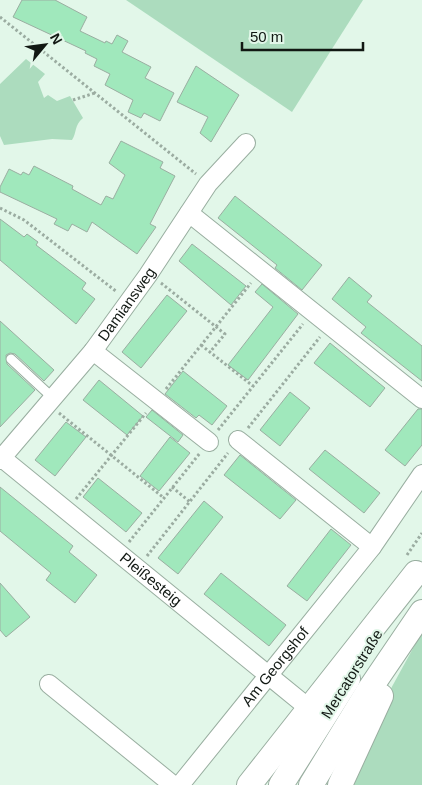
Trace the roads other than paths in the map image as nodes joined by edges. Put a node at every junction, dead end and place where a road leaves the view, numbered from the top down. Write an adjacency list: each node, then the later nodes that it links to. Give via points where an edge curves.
1 (246, 143): 2 (street, Damiansweg, via 208,184)
2 (189, 213): 3 (street, Damiansweg); 5 (street)
3 (93, 351): 6 (street, Damiansweg); 8 (street)
4 (11, 359): 6 (lane)
5 (422, 399)
6 (51, 402): 9 (street, Damiansweg)
7 (238, 440): 11 (street)
8 (208, 442)
9 (1, 459): 15 (street, Pleißesteig)
10 (422, 474): 11 (street, Am Georgshof)
11 (372, 547): 15 (street, Am Georgshof)
12 (419, 569): 20 (main road); 21 (main road, Mercatorstraße)
13 (422, 612): 22 (main road, Mercatorstraße)
14 (422, 619): 23 (main road, via 379,700)
15 (269, 676): 17 (street, Pleißesteig); 19 (street, Am Georgshof)
16 (48, 684): 18 (street)
17 (300, 701)
18 (173, 785)
19 (180, 785)
20 (249, 785)
21 (281, 785)
22 (311, 785)
23 (340, 785)

